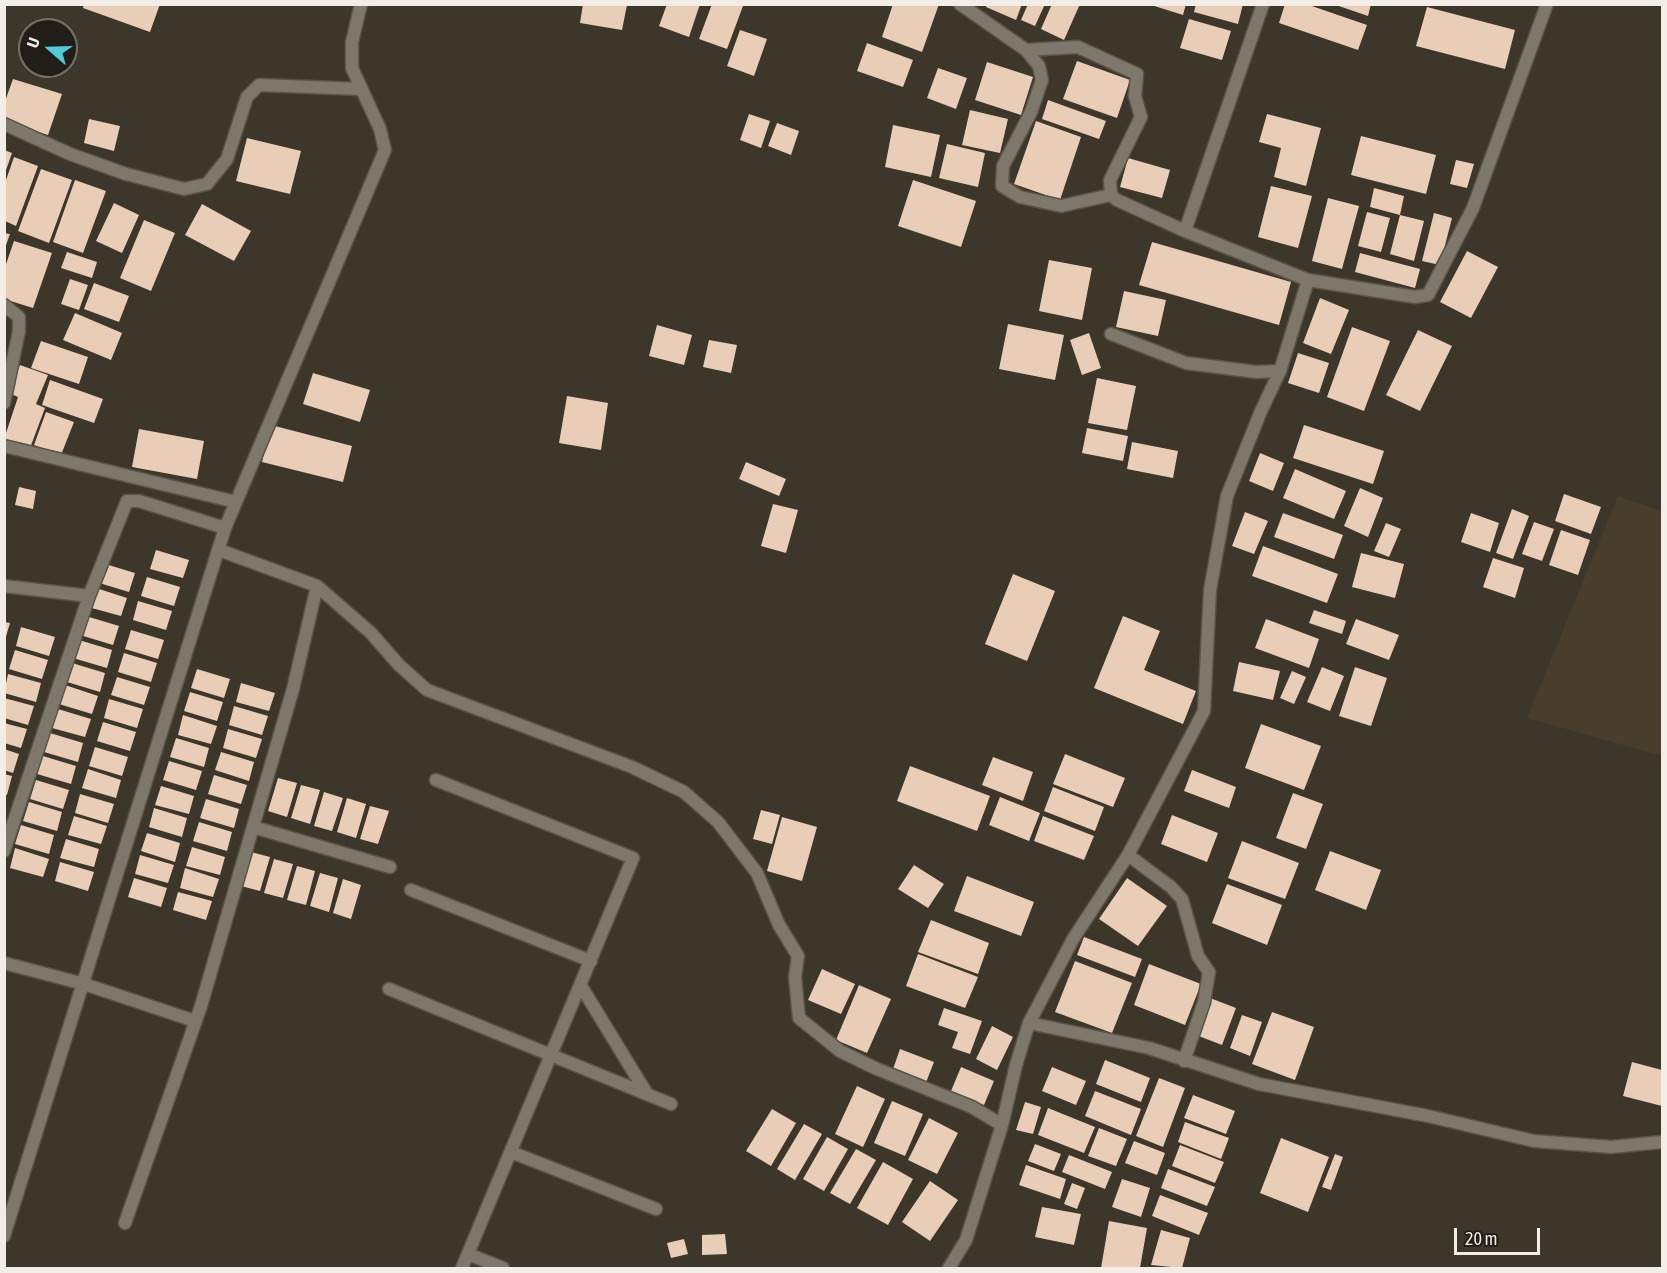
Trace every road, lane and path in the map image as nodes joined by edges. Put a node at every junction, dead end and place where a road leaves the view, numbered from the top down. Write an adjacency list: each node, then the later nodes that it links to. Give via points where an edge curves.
1 (361, 4): 6 (street, via 352,42 352,68)
2 (960, 4): 5 (street)
3 (1263, 4): 9 (street)
4 (1547, 4): 10 (street, via 1473,208 1428,296)
5 (1026, 50): 8 (street, via 1078,47 1137,75 1135,96 1141,117 1110,180); 8 (street, via 1039,66 1042,80 1031,112 1003,166 1002,186 1020,197 1061,206)
6 (361, 89): 7 (street, via 259,85 247,97 227,159 207,184 184,189 70,154); 16 (street, via 381,129 386,150)
7 (4, 124)
8 (1111, 195): 9 (street)
9 (1185, 231): 10 (street)
10 (1308, 280): 13 (street)
11 (4, 305): 14 (street, via 19,317 19,331)
12 (1111, 334): 13 (street, via 1186,363 1256,372)
13 (1280, 371): 25 (street, via 1227,496 1210,590 1204,711)
14 (4, 403)
15 (4, 446): 16 (street)
16 (236, 502): 17 (street)
17 (225, 528): 18 (street); 21 (street, via 139,501 127,501)
18 (219, 550): 20 (street); 30 (street)
19 (4, 586): 21 (street)
20 (317, 586): 23 (street, via 293,689); 39 (street, via 427,690 632,767 684,792 718,822 757,873 779,925 798,956 795,977 799,1018 840,1051 972,1107)
21 (89, 596): 24 (street)
22 (436, 780): 28 (street, via 633,858)
23 (253, 827): 26 (street); 33 (street)
24 (4, 851)
25 (1128, 855): 34 (street, via 1073,939); 36 (street, via 1182,899 1198,956 1209,972 1204,1002)
26 (390, 867)
27 (411, 890): 28 (street)
28 (591, 961): 31 (street)
29 (4, 963): 30 (street)
30 (84, 984): 33 (street); 44 (street)
31 (580, 986): 35 (street); 37 (street)
32 (389, 989): 35 (street)
33 (195, 1021): 43 (street)
34 (1029, 1023): 36 (street, via 1149,1048); 39 (street)
35 (552, 1054): 37 (street); 41 (street)
36 (1184, 1061): 40 (street, via 1259,1084 1428,1116 1534,1142 1611,1147)
37 (647, 1094): 38 (street)
38 (671, 1104)
39 (1002, 1125): 48 (street, via 966,1240)
40 (1662, 1142)
41 (511, 1152): 42 (street); 45 (street)
42 (656, 1209)
43 (125, 1223)
44 (4, 1236)
45 (468, 1254): 46 (street); 47 (street)
46 (462, 1269)
47 (504, 1269)
48 (949, 1269)

